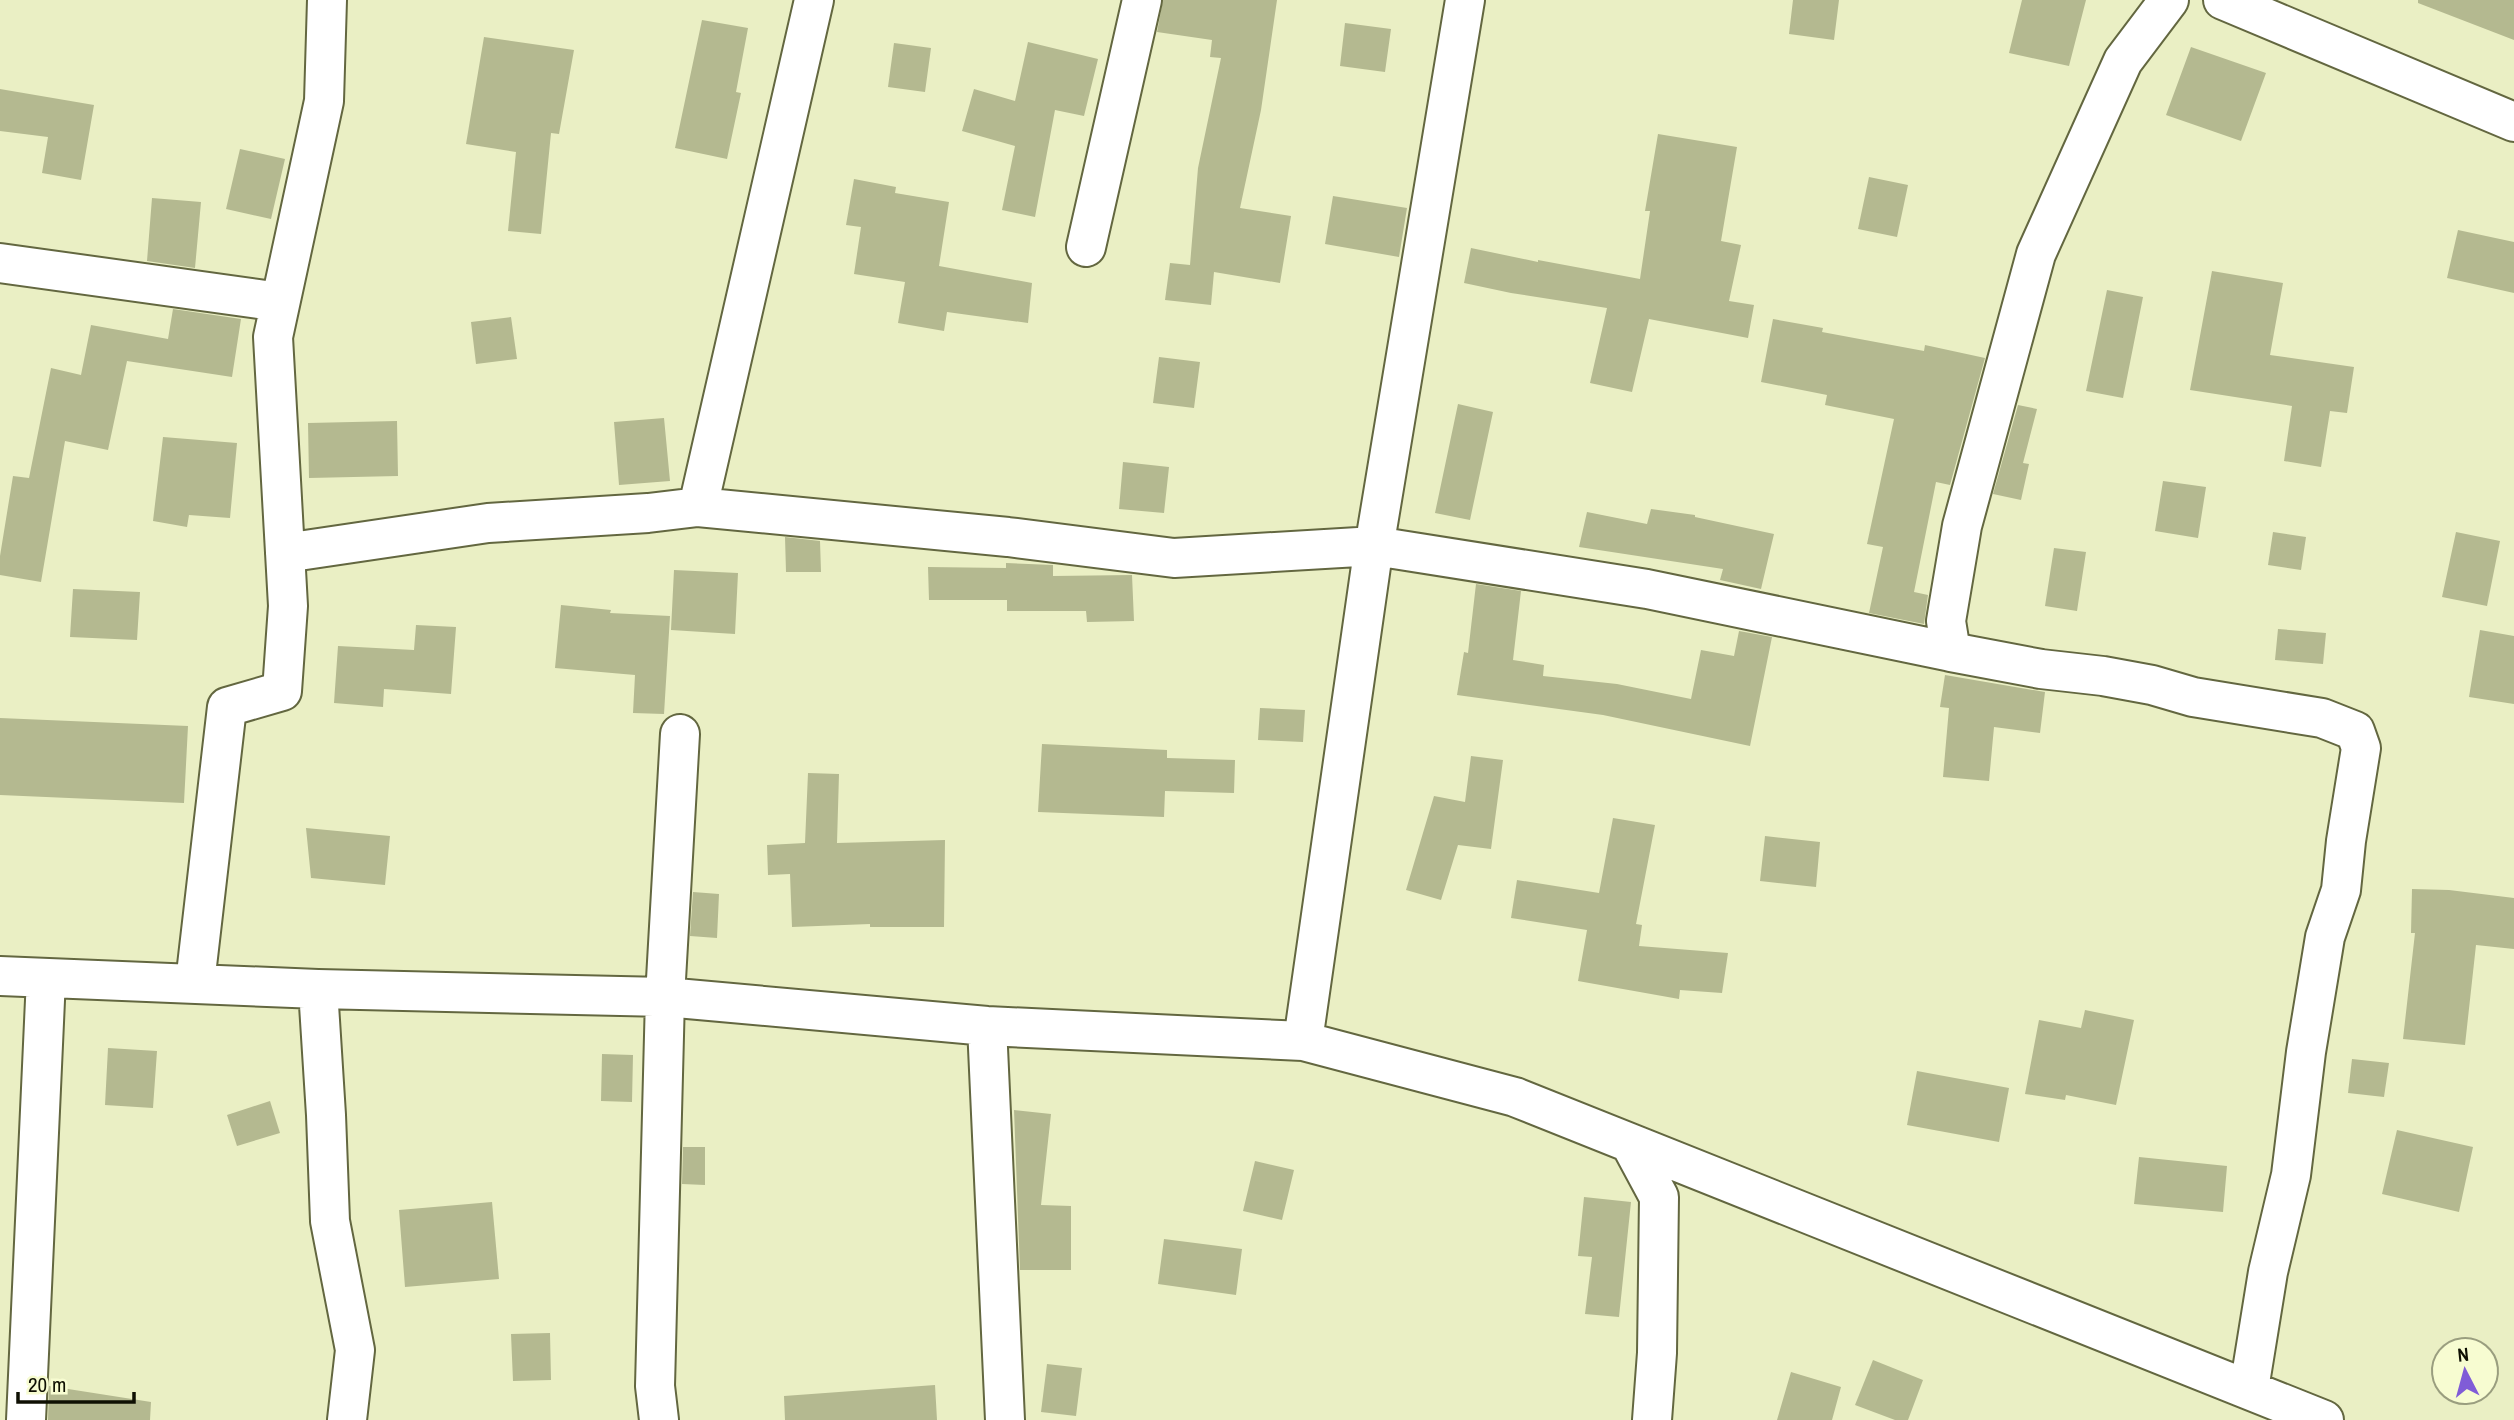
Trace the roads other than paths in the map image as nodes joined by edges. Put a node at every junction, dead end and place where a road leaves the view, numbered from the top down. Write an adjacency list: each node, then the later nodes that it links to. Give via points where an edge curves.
1 (327, 0): 10 (street, via 324,101)
2 (814, 0): 11 (street)
3 (1142, 0): 8 (street)
4 (1465, 0): 12 (street)
5 (2169, 0): 14 (street, via 2123,61 2036,254 1962,526 1947,621)
6 (2223, 0): 7 (street)
7 (2514, 122)
8 (1086, 247)
9 (0, 263): 10 (street)
10 (280, 302): 13 (street, via 273,337)
11 (698, 507): 12 (street, via 1174,558); 13 (street, via 488,523)
12 (1375, 546): 14 (street, via 1647,589); 22 (street)
13 (285, 553): 18 (street, via 288,606 282,691 227,707)
14 (1951, 652): 24 (street, via 2322,718 2355,731 2361,748 2342,890 2325,937 2291,1175 2268,1272)
15 (680, 734): 20 (street)
16 (0, 976): 17 (street)
17 (46, 978): 18 (street); 25 (street)
18 (195, 983): 19 (street)
19 (318, 989): 20 (street); 26 (street, via 330,1221 355,1350)
20 (665, 997): 21 (street); 27 (street, via 655,1386)
21 (988, 1026): 22 (street); 28 (street)
22 (1303, 1041): 23 (street, via 1515,1097)
23 (1631, 1145): 24 (street); 29 (street, via 1659,1197)
24 (2249, 1389): 30 (street)
25 (26, 1420)
26 (347, 1420)
27 (659, 1420)
28 (1005, 1420)
29 (1652, 1420)
30 (2325, 1420)

